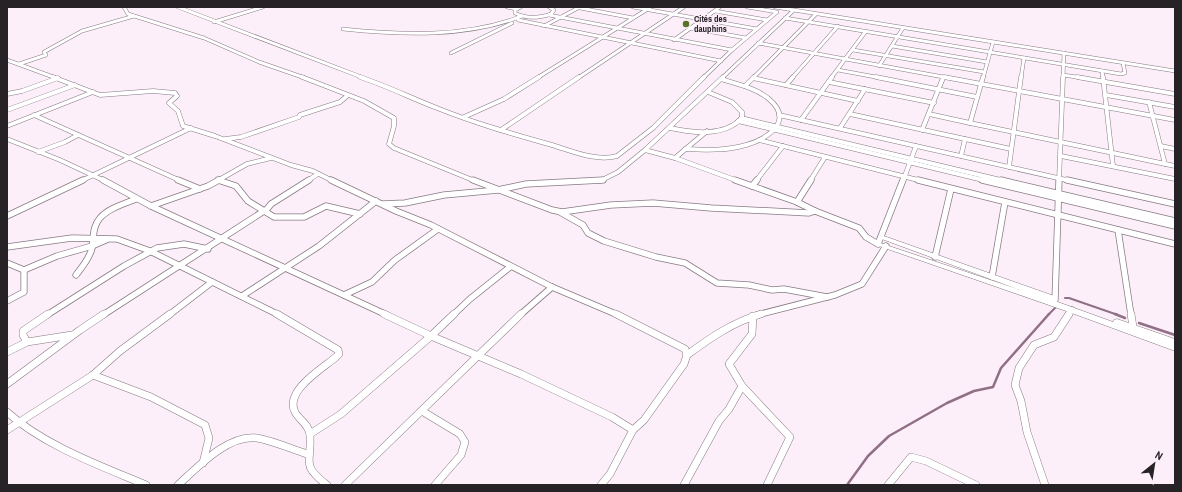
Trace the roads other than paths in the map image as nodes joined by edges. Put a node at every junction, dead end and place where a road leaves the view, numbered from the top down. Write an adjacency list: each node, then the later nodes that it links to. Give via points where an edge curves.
1 (124, 7): 20 (street, via 128,14)
2 (178, 7): 28 (street)
3 (263, 7): 28 (street)
4 (507, 7): 13 (street)
5 (549, 7): 19 (street, via 554,10)
6 (576, 7): 22 (street); 23 (street)
7 (634, 7): 14 (street)
8 (684, 7): 17 (street)
9 (720, 7): 16 (street)
10 (747, 7): 27 (street, via 777,12)
11 (775, 7): 15 (street)
12 (787, 7): 66 (street)
13 (519, 8): 21 (street, via 515,13)
14 (649, 8): 17 (street); 23 (street)
15 (794, 10): 18 (street); 24 (street)
16 (715, 11): 25 (street); 27 (street)
17 (673, 14): 25 (street); 38 (street)
18 (816, 14): 29 (street); 34 (street)
19 (550, 15): 21 (street); 22 (street)
20 (134, 16): 61 (street, via 82,31 44,52 46,55); 88 (street, via 202,37 208,42)
21 (524, 17): 26 (street); 35 (street, via 490,26 448,32 384,33)
22 (561, 17): 30 (street); 32 (street)
23 (633, 18): 32 (street)
24 (785, 18): 29 (street); 45 (street)
25 (703, 19): 33 (street); 36 (street)
26 (518, 20): 30 (street); 51 (street)
27 (767, 20): 36 (street)
28 (214, 22): 102 (street)
29 (808, 22): 31 (street); 47 (street)
30 (544, 26): 39 (street)
31 (838, 26): 37 (street); 53 (street)
32 (617, 27): 38 (street); 39 (street)
33 (690, 28): 41 (street); 42 (street)
34 (903, 28): 40 (street); 43 (street)
35 (343, 29)
36 (757, 29): 41 (street)
37 (866, 31): 40 (street); 49 (street)
38 (645, 33): 42 (street); 44 (street)
39 (602, 37): 44 (street); 102 (street, via 504,100)
40 (898, 37): 46 (street); 50 (street)
41 (746, 38): 48 (street)
42 (675, 39): 48 (street)
43 (993, 42): 50 (street); 52 (street)
44 (630, 43): 58 (street); 112 (street)
45 (758, 43): 47 (street); 72 (street)
46 (892, 46): 54 (street); 59 (street)
47 (782, 48): 53 (street); 70 (street)
48 (733, 50): 58 (street)
49 (853, 50): 54 (street); 57 (street)
50 (989, 52): 55 (street); 59 (street)
51 (451, 53)
52 (1064, 53): 60 (street); 62 (street)
53 (814, 54): 57 (street); 77 (street)
54 (886, 55): 63 (street); 67 (street)
55 (1024, 58): 62 (street); 83 (street)
56 (7, 60): 61 (street)
57 (846, 60): 63 (street); 64 (street)
58 (721, 61): 112 (street, via 653,128 617,156 610,158 586,155)
59 (987, 62): 67 (street)
60 (1123, 63): 65 (street, via 1124,74); 66 (street)
61 (19, 64): 69 (street)
62 (1063, 64): 65 (street); 68 (street)
63 (879, 66): 71 (street)
64 (838, 70): 73 (street); 80 (street)
65 (1102, 71): 74 (street)
66 (1175, 71)
67 (984, 72): 75 (street)
68 (1063, 75): 74 (street); 90 (street)
69 (58, 78): 76 (street); 85 (street)
70 (753, 78): 77 (street); 78 (street)
71 (943, 78): 75 (street); 80 (street)
72 (721, 79): 78 (street); 82 (street)
73 (829, 82): 79 (street); 84 (street)
74 (1104, 82): 86 (street); 87 (street)
75 (981, 84): 83 (street); 89 (street)
76 (75, 85): 81 (street); 96 (street)
77 (786, 85): 84 (street)
78 (745, 86): 99 (street, via 768,99 775,105)
79 (865, 89): 91 (street); 93 (street)
80 (940, 90): 89 (street); 93 (street)
81 (93, 92): 100 (street); 108 (street, via 110,96 153,91 175,93 177,96 170,103 178,111 183,126)
82 (708, 92): 103 (street, via 723,96 740,107 742,112); 109 (street)
83 (1019, 92): 90 (street); 115 (street)
84 (821, 93): 91 (street); 104 (street)
85 (8, 94)
86 (1175, 94)
87 (1106, 95): 92 (street); 94 (street)
88 (347, 96): 119 (street, via 340,102 241,138); 151 (street, via 370,104 394,118 389,144 394,148)
89 (977, 97): 106 (street)
90 (1062, 99): 94 (street); 121 (street)
91 (858, 101): 97 (street)
92 (1149, 102): 95 (street); 101 (street)
93 (934, 103): 98 (street)
94 (1106, 107): 101 (street); 130 (street)
95 (1175, 107)
96 (7, 110)
97 (850, 114): 111 (street); 113 (street)
98 (929, 114): 106 (street); 113 (street)
99 (779, 115): 104 (street); 110 (street)
100 (34, 116): 107 (street); 116 (street)
101 (1153, 116): 105 (street); 124 (street)
102 (464, 117): 112 (street)
103 (739, 119): 110 (street); 114 (street, via 725,128)
104 (801, 120): 111 (street)
105 (1175, 120)
106 (970, 123): 115 (street)
107 (7, 126)
108 (190, 128): 119 (street); 134 (street)
109 (670, 128): 114 (street); 128 (street)
110 (776, 128): 120 (street); 137 (street)
111 (840, 128): 123 (street)
112 (501, 130)
113 (922, 130): 118 (street)
114 (707, 131): 125 (street)
115 (1014, 132): 121 (street); 126 (street)
116 (78, 135): 129 (street); 134 (street)
117 (7, 139): 129 (street)
118 (965, 139): 126 (street); 131 (street)
119 (222, 140): 135 (street)
120 (759, 140): 122 (street); 125 (street, via 723,149)
121 (1061, 142): 130 (street); 132 (street)
122 (783, 146): 133 (street); 148 (street)
123 (916, 146): 131 (street); 137 (street)
124 (1161, 146): 127 (street); 138 (street)
125 (685, 149): 136 (street)
126 (1011, 149): 141 (street)
127 (1175, 149)
128 (645, 150): 136 (street); 151 (street, via 624,167 599,181 526,184)
129 (38, 152): 143 (street)
130 (1112, 152): 138 (street); 139 (street)
131 (961, 156): 141 (street)
132 (1061, 156): 139 (street); 145 (street)
133 (825, 157): 144 (street); 155 (street)
134 (128, 158): 143 (street); 149 (street)
135 (272, 158): 142 (street); 147 (street, via 247,164)
136 (675, 158): 148 (street)
137 (911, 160): 144 (street); 152 (street)
138 (1165, 164): 140 (street)
139 (1113, 166): 146 (street)
140 (1175, 166)
141 (1009, 167): 145 (street)
142 (318, 174): 154 (street); 160 (street)
143 (92, 175): 153 (street); 164 (street)
144 (904, 177): 150 (street); 173 (street)
145 (1060, 178): 152 (street); 158 (street)
146 (1175, 179)
147 (218, 180): 149 (street); 160 (street, via 236,186 248,201)
148 (752, 186): 155 (street)
149 (200, 189): 159 (street)
150 (951, 189): 156 (street); 179 (street)
151 (498, 190): 157 (street); 161 (street)
152 (1060, 195): 165 (street); 166 (street); 167 (street)
153 (136, 199): 159 (street); 170 (street, via 100,218)
154 (376, 201): 157 (street); 163 (street)
155 (796, 202): 162 (street)
156 (1005, 202): 165 (street); 186 (street)
157 (383, 204): 168 (street)
158 (1175, 204)
159 (151, 206): 172 (street)
160 (264, 211): 163 (street, via 274,217 304,217 326,206); 172 (street)
161 (558, 211): 162 (street, via 653,203 809,213); 191 (street, via 583,225 588,233 604,241 685,263 717,283)
162 (815, 211): 173 (street, via 859,228 866,238)
163 (360, 214): 183 (street, via 331,238)
164 (7, 216)
165 (1059, 216): 169 (street); 192 (street)
166 (1175, 221)
167 (1175, 226)
168 (438, 229): 182 (street); 189 (street, via 395,260 372,282)
169 (1118, 230): 174 (street); 196 (street)
170 (92, 238): 171 (street); 175 (street); 176 (street, via 72,238)
171 (109, 238): 175 (street); 178 (street)
172 (223, 239): 177 (street); 183 (street)
173 (881, 242): 179 (street); 191 (street, via 862,284); 194 (street)
174 (1175, 244)
175 (92, 246): 184 (street); 185 (street, via 87,262)
176 (7, 247)
177 (208, 249): 178 (street, via 175,244); 181 (street)
178 (150, 251): 181 (street); 199 (street, via 27,328 23,334)
179 (935, 257): 186 (street)
180 (7, 263): 184 (street)
181 (180, 266): 187 (street); 197 (street)
182 (510, 267): 188 (street); 198 (street, via 470,299)
183 (287, 268): 189 (street); 190 (street)
184 (24, 270): 193 (street, via 24,292)
185 (76, 275)
186 (992, 277): 192 (street)
187 (212, 282): 190 (street); 205 (street, via 120,351)
188 (552, 287): 203 (street); 204 (street, via 640,326 685,349)
189 (344, 294): 198 (street)
190 (242, 296): 213 (street, via 338,350 339,354 295,394 294,410)
191 (827, 297): 195 (street)
192 (1055, 300): 196 (street)
193 (7, 301)
194 (1072, 310): 201 (street); 226 (street, via 1054,337 1034,345 1019,368 1015,385 1027,432)
195 (753, 316): 204 (street, via 713,336); 207 (street, via 752,334 729,364)
196 (1133, 327): 200 (street)
197 (72, 335): 199 (street); 206 (street)
198 (431, 336): 203 (street); 213 (street, via 342,414)
199 (27, 342): 202 (street)
200 (1175, 342)
201 (1175, 348)
202 (7, 352)
203 (478, 355): 209 (street); 212 (street, via 619,419)
204 (687, 355): 212 (street, via 668,388 644,420)
205 (93, 375): 210 (street); 215 (street, via 151,397 205,426 209,438)
206 (7, 384)
207 (742, 386): 222 (street, via 719,421); 223 (street, via 790,437)
208 (7, 412): 210 (street)
209 (422, 412): 220 (street); 221 (street, via 460,434 465,444 462,453)
210 (18, 422): 211 (street); 217 (street, via 73,454)
211 (7, 430)
212 (633, 430): 216 (street)
213 (310, 434): 214 (street)
214 (307, 454): 215 (street, via 256,438 246,438 232,443); 219 (street, via 307,464 313,474)
215 (203, 463): 218 (street)
216 (603, 484)
217 (146, 485)
218 (178, 485)
219 (327, 485)
220 (345, 485)
221 (435, 485)
222 (684, 485)
223 (767, 485)
224 (888, 485): 225 (street, via 911,457)
225 (976, 485)
226 (1045, 485)

